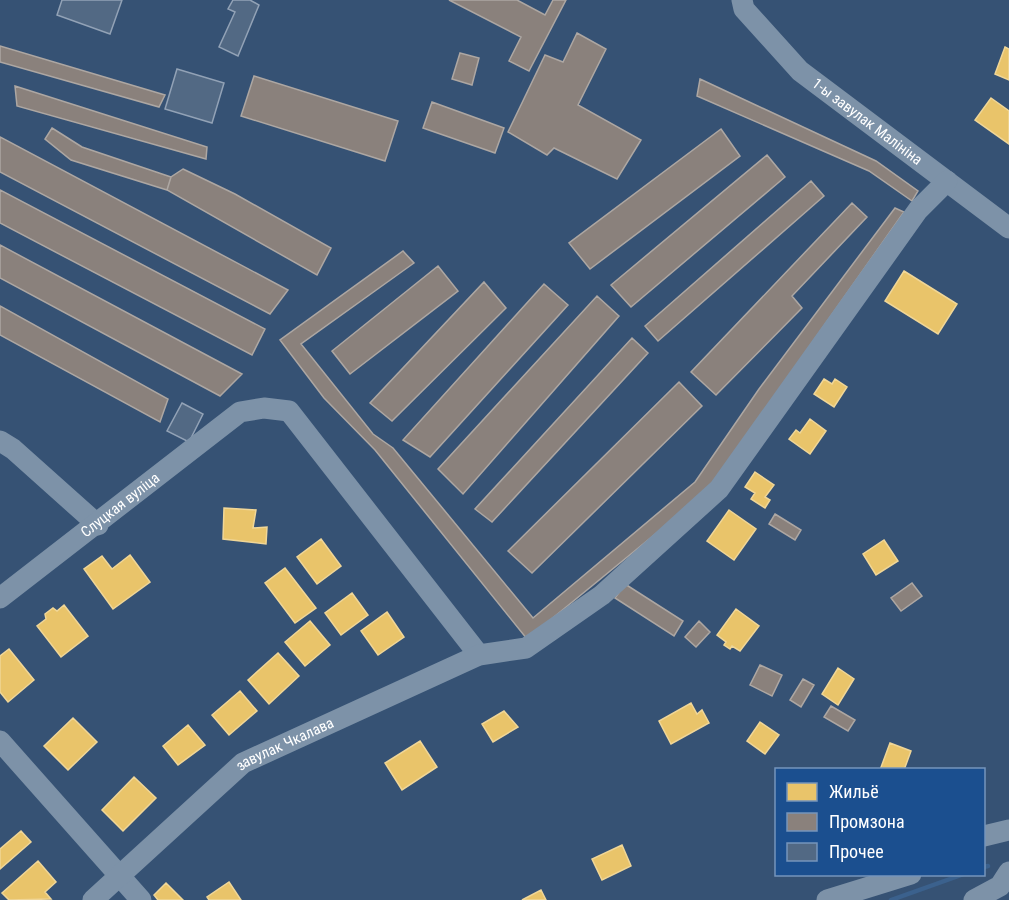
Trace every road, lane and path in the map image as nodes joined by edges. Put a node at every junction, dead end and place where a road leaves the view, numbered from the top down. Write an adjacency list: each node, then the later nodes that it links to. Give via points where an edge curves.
1 (742, 0): 2 (street, 1-ы завулак Малініна, via 744,9 800,71)
2 (947, 181): 3 (street, 1-ы завулак Малініна); 7 (street, завулак Чкалава, via 918,210 719,489 602,595 526,648)
3 (1009, 228)
4 (0, 441): 5 (street)
5 (98, 525): 6 (street, Слуцкая вуліца); 7 (street, Слуцкая вуліца, via 240,412 264,408 289,411)
6 (0, 598)
7 (479, 655): 11 (street, завулак Чкалава, via 243,763)
8 (0, 741): 11 (street)
9 (1009, 830): 10 (street)
10 (985, 836)
11 (118, 876): 15 (street, завулак Чкалава); 16 (street)
12 (906, 876): 14 (street)
13 (1006, 880): 18 (street)
14 (851, 897): 17 (street)
15 (93, 900)
16 (141, 900)
17 (827, 900)
18 (974, 900)

